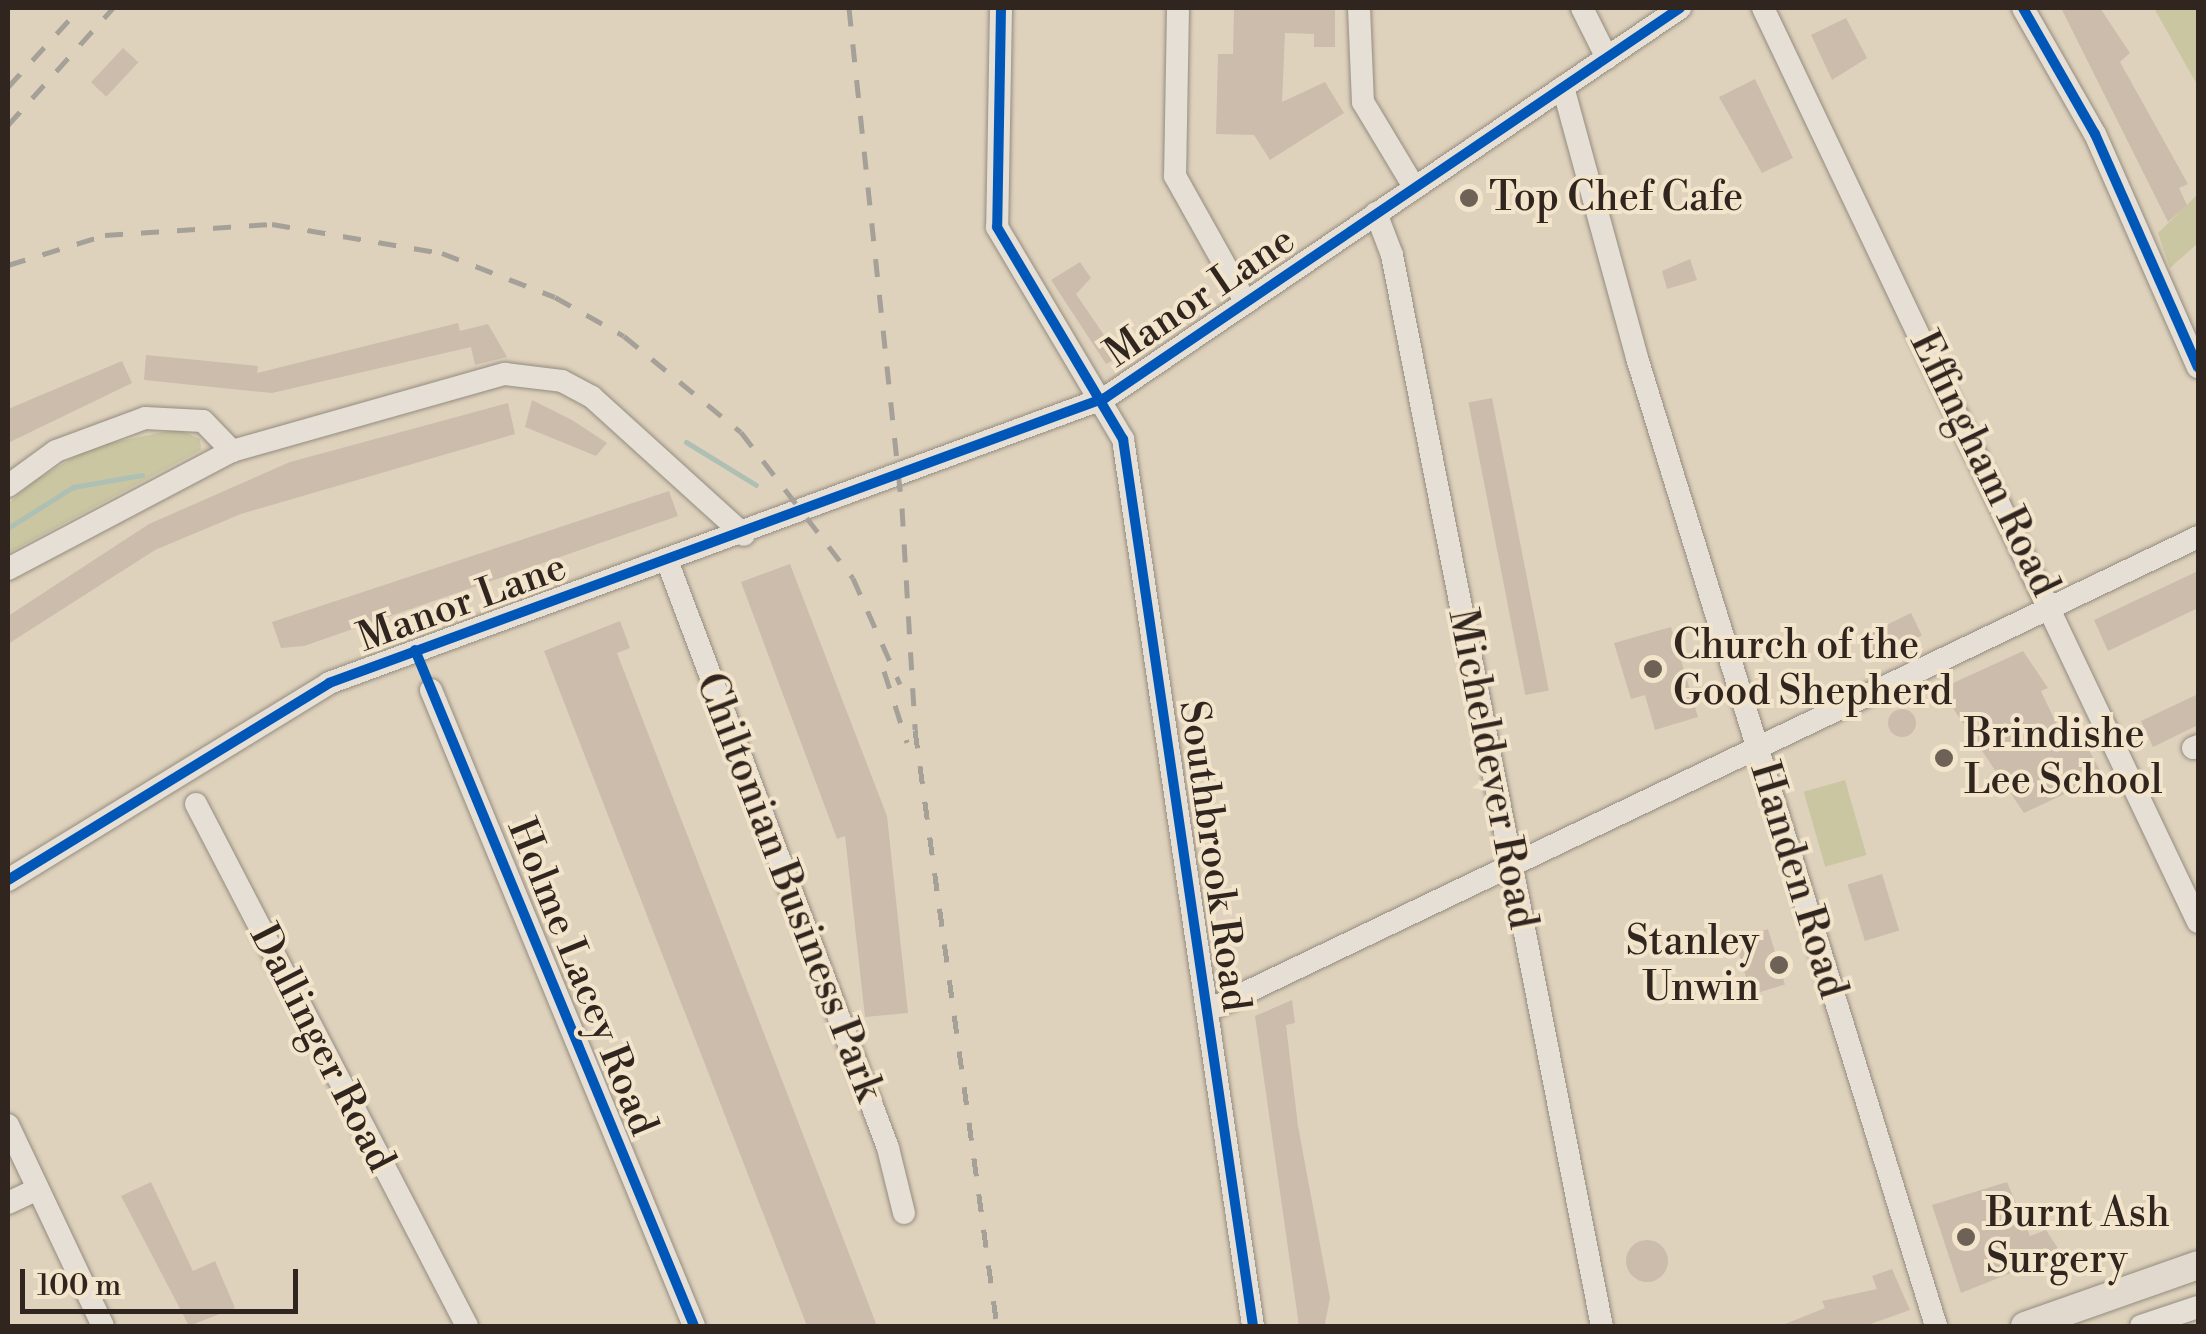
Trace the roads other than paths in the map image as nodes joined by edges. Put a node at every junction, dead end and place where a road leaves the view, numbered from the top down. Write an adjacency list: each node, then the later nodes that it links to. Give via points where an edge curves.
1 (1001, 8): 14 (street, Southbrook Road, via 997,227 1023,282)
2 (1178, 8): 12 (street, via 1174,176)
3 (1359, 8): 10 (street, via 1364,102)
4 (1582, 8): 8 (street)
5 (1680, 8): 8 (street, Manor Lane)
6 (1764, 8): 21 (street, Effingham Road)
7 (2023, 8): 13 (street, via 2095,134)
8 (1607, 58): 9 (street, Manor Lane)
9 (1564, 87): 10 (street, Manor Lane); 23 (street, Handen Road)
10 (1414, 187): 11 (street, Manor Lane)
11 (1376, 213): 12 (street, Manor Lane); 25 (street, Micheldever Road, via 1392,255)
12 (1246, 302): 14 (street, Manor Lane)
13 (2198, 366)
14 (1105, 398): 17 (street, Manor Lane); 28 (street, Southbrook Road, via 1123,439)
15 (232, 450): 16 (street, via 203,421 145,418 56,451); 17 (street, via 447,387 534,374 592,397); 20 (street)
16 (8, 486)
17 (744, 535): 19 (street, Manor Lane)
18 (2198, 537): 21 (street)
19 (668, 563): 26 (street, Manor Lane, via 329,682); 32 (street, Chiltonian Business Park, via 888,1148)
20 (8, 569)
21 (2052, 607): 23 (street); 27 (street, Effingham Road)
22 (431, 690): 37 (street, Holme Lacey Road)
23 (1756, 748): 25 (street); 40 (street, Handen Road)
24 (196, 804): 36 (street, Dallinger Road)
25 (1511, 865): 28 (street); 39 (street, Micheldever Road)
26 (8, 880)
27 (2198, 922)
28 (1206, 1011): 38 (street, Southbrook Road)
29 (8, 1125): 30 (street)
30 (38, 1189): 31 (street); 35 (street)
31 (8, 1203)
32 (904, 1213)
33 (2198, 1264): 41 (main road)
34 (2198, 1306): 42 (street)
35 (103, 1326)
36 (467, 1326)
37 (694, 1326)
38 (1254, 1326)
39 (1602, 1326)
40 (1936, 1326)
41 (2025, 1326)
42 (2142, 1326)

